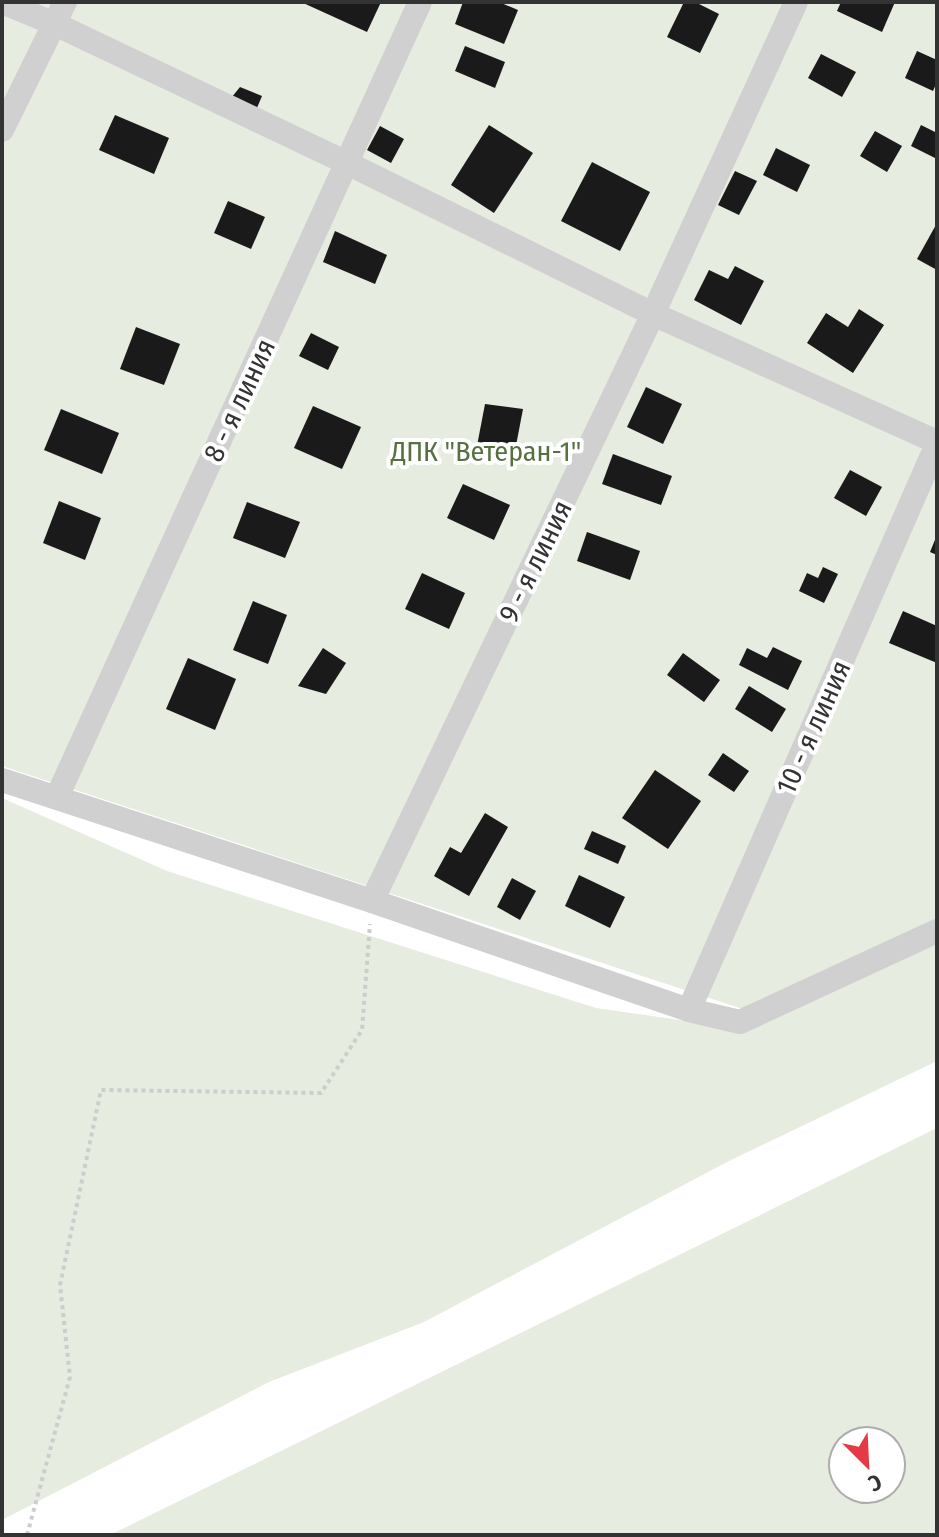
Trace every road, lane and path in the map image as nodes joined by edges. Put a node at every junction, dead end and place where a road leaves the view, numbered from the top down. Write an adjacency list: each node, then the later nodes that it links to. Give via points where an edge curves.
1 (2, 2): 4 (street)
2 (420, 2): 6 (street, 8 - я линия)
3 (796, 2): 7 (street, 9 - я линия)
4 (60, 13): 5 (street); 6 (street)
5 (2, 130)
6 (347, 163): 7 (street); 10 (street, 8 - я линия)
7 (653, 314): 8 (street); 11 (street, 9 - я линия)
8 (937, 443): 13 (street, 10 - я линия)
9 (2, 780): 10 (street)
10 (57, 797): 11 (street)
11 (372, 901): 13 (street); 14 (path, via 362,1030 321,1093 101,1090 60,1285 70,1377)
12 (937, 931): 13 (street, via 740,1022)
13 (689, 1010)
14 (27, 1535)

